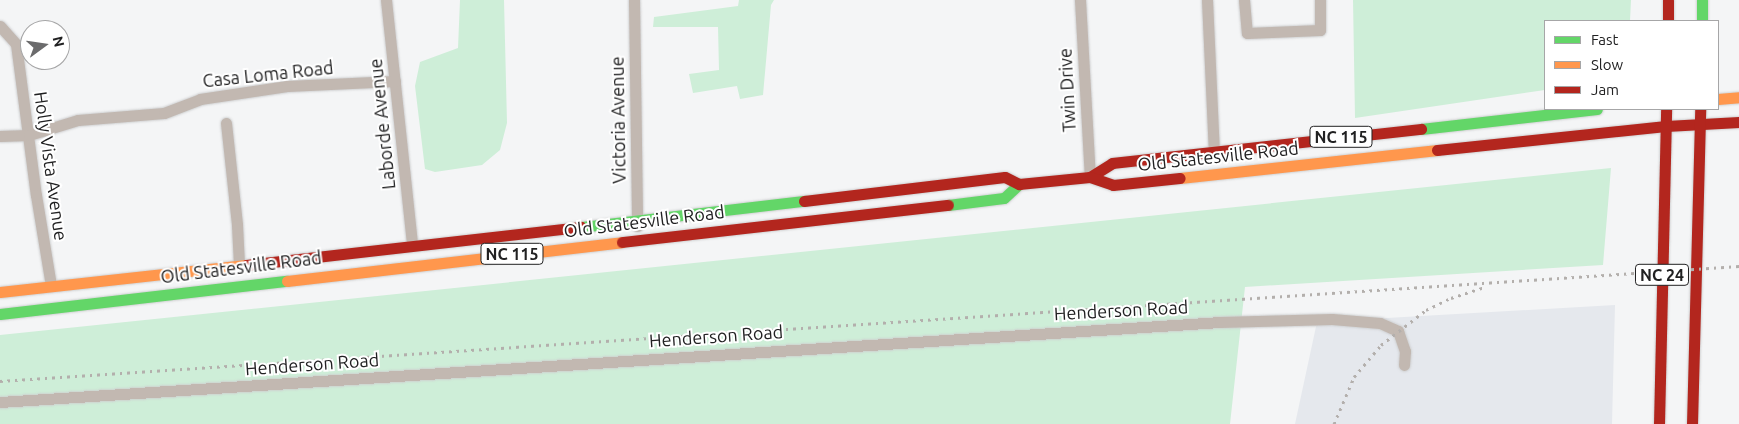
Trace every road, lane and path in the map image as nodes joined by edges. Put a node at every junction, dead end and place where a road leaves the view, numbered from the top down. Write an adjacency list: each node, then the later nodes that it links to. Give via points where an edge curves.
1 (386, 0): 12 (street, Laborde Avenue)
2 (634, 0): 27 (street, Victoria Avenue)
3 (1080, 0): 25 (street, Twin Drive)
4 (1207, 0): 24 (street)
5 (1244, 0): 6 (street, via 1247,33 1320,30)
6 (1320, 0)
7 (1668, 0): 9 (main road)
8 (1702, 0): 10 (main road)
9 (1668, 20)
10 (1702, 20)
11 (0, 26): 22 (street, Holly Vista Avenue, via 16,44)
12 (396, 82): 22 (street, Casa Loma Road, via 287,86 200,98 164,113 78,120); 29 (street, Laborde Avenue)
13 (1739, 97): 14 (main road)
14 (1719, 99)
15 (1588, 110): 24 (main road, Old Statesville Road / NC 115)
16 (1666, 110): 21 (main road, NC 24)
17 (1700, 110): 20 (main road, NC 24)
18 (1739, 122): 20 (main road, Old Statesville Road / NC 115)
19 (226, 123): 30 (street)
20 (1699, 124): 21 (main road, Old Statesville Road / NC 115); 37 (main road, NC 24)
21 (1666, 126): 25 (main road, Old Statesville Road / NC 115, via 1113,184); 36 (main road, NC 24)
22 (29, 135): 23 (street, Casa Loma Road); 31 (street, Holly Vista Avenue)
23 (0, 136)
24 (1214, 152): 25 (main road, Old Statesville Road / NC 115, via 1112,163)
25 (1090, 178): 26 (main road, Old Statesville Road / NC 115)
26 (1019, 184): 27 (main road, Old Statesville Road / NC 115, via 1005,177); 28 (main road, Old Statesville Road / NC 115, via 1004,198)
27 (636, 221): 28 (street, Victoria Avenue); 29 (main road, Old Statesville Road / NC 115)
28 (637, 240): 33 (main road, Old Statesville Road / NC 115)
29 (412, 245): 30 (main road, Old Statesville Road / NC 115)
30 (239, 265): 31 (main road, Old Statesville Road / NC 115)
31 (51, 286): 32 (main road, Old Statesville Road / NC 115)
32 (0, 292)
33 (0, 314)
34 (1404, 365): 35 (street, Henderson Road, via 1405,351 1398,332 1380,323 1332,319 1220,322 948,338)
35 (0, 402)
36 (1659, 424)
37 (1692, 424)

